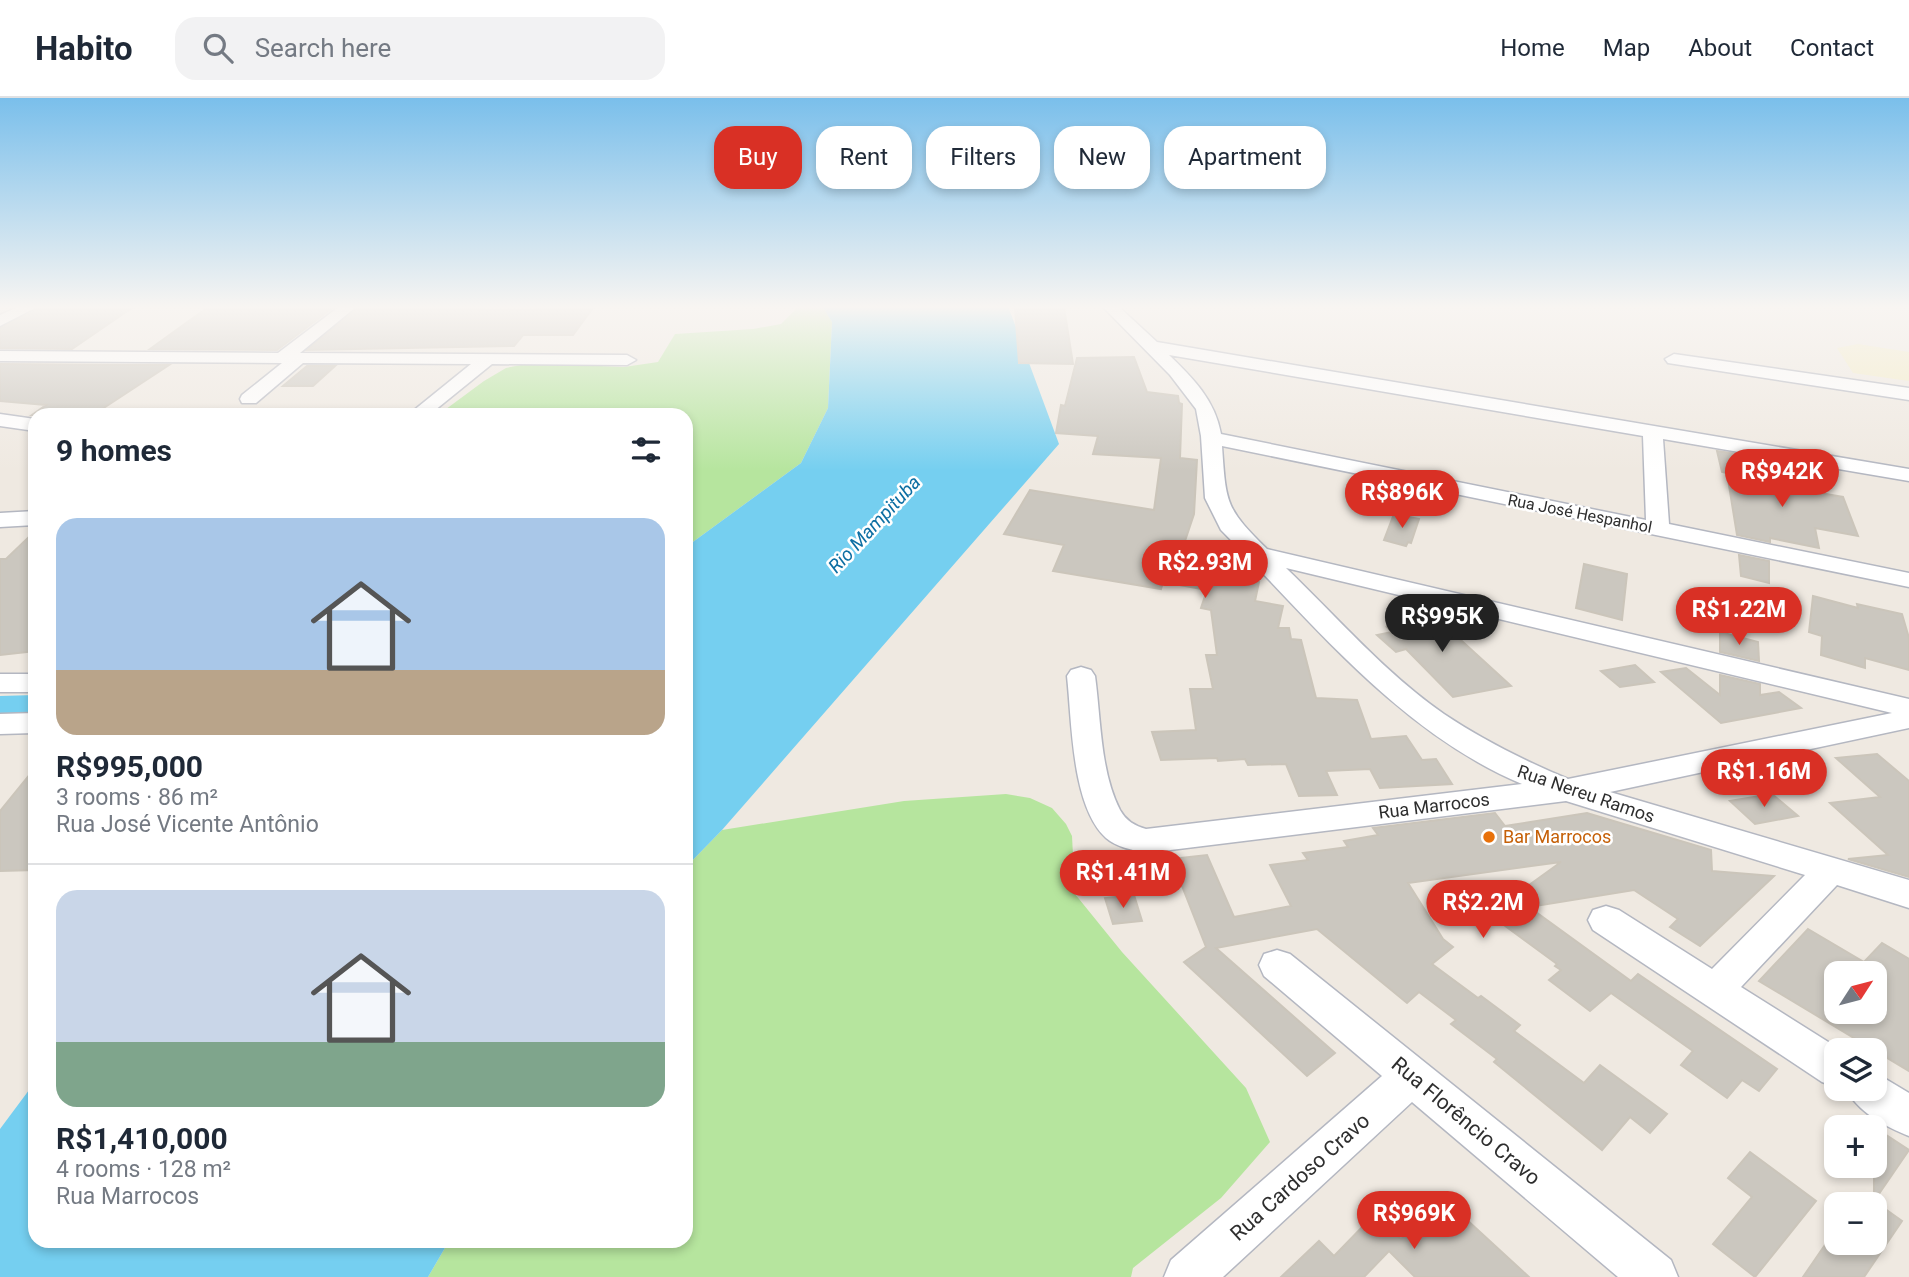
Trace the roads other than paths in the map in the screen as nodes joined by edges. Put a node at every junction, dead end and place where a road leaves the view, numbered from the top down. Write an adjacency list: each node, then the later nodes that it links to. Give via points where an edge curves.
1 (287, 361): 7 (street)
2 (486, 361): 8 (street)
3 (1163, 361): 12 (street, Rua Nereu Ramos, via 1199,398)
4 (1238, 361): 11 (street)
5 (1688, 361): 6 (street)
6 (1909, 394)
7 (249, 399)
8 (425, 408)
9 (0, 420): 10 (street)
10 (28, 424)
11 (1653, 431): 13 (street); 16 (street)
12 (1210, 438): 16 (street, Rua José Hespanhol); 17 (street, Rua Nereu Ramos, via 1216,503 1229,525)
13 (1909, 475)
14 (28, 518): 15 (street)
15 (0, 520)
16 (1658, 529): 18 (street, Rua José Hespanhol)
17 (1258, 554): 22 (street); 26 (street, Rua Nereu Ramos, via 1383,678 1433,720 1510,767)
18 (1909, 580)
19 (1081, 676): 26 (street, Rua Marrocos, via 1098,794 1111,824 1126,837 1163,840)
20 (0, 683): 21 (street)
21 (28, 683)
22 (1909, 708)
23 (1909, 719): 26 (street, Rua Marrocos)
24 (28, 723): 25 (street)
25 (0, 724)
26 (1566, 790): 27 (street, Rua Nereu Ramos)
27 (1830, 871): 28 (street, Rua Nereu Ramos); 31 (street)
28 (1909, 894)
29 (1606, 920): 31 (street)
30 (1277, 965): 33 (street, Rua Florêncio Cravo)
31 (1715, 990): 32 (street)
32 (1824, 1061)
33 (1412, 1076): 36 (street, Rua Cardoso Cravo); 37 (street, Rua Florêncio Cravo)
34 (1886, 1101): 35 (street)
35 (1909, 1116)
36 (1188, 1277)
37 (1654, 1277)

